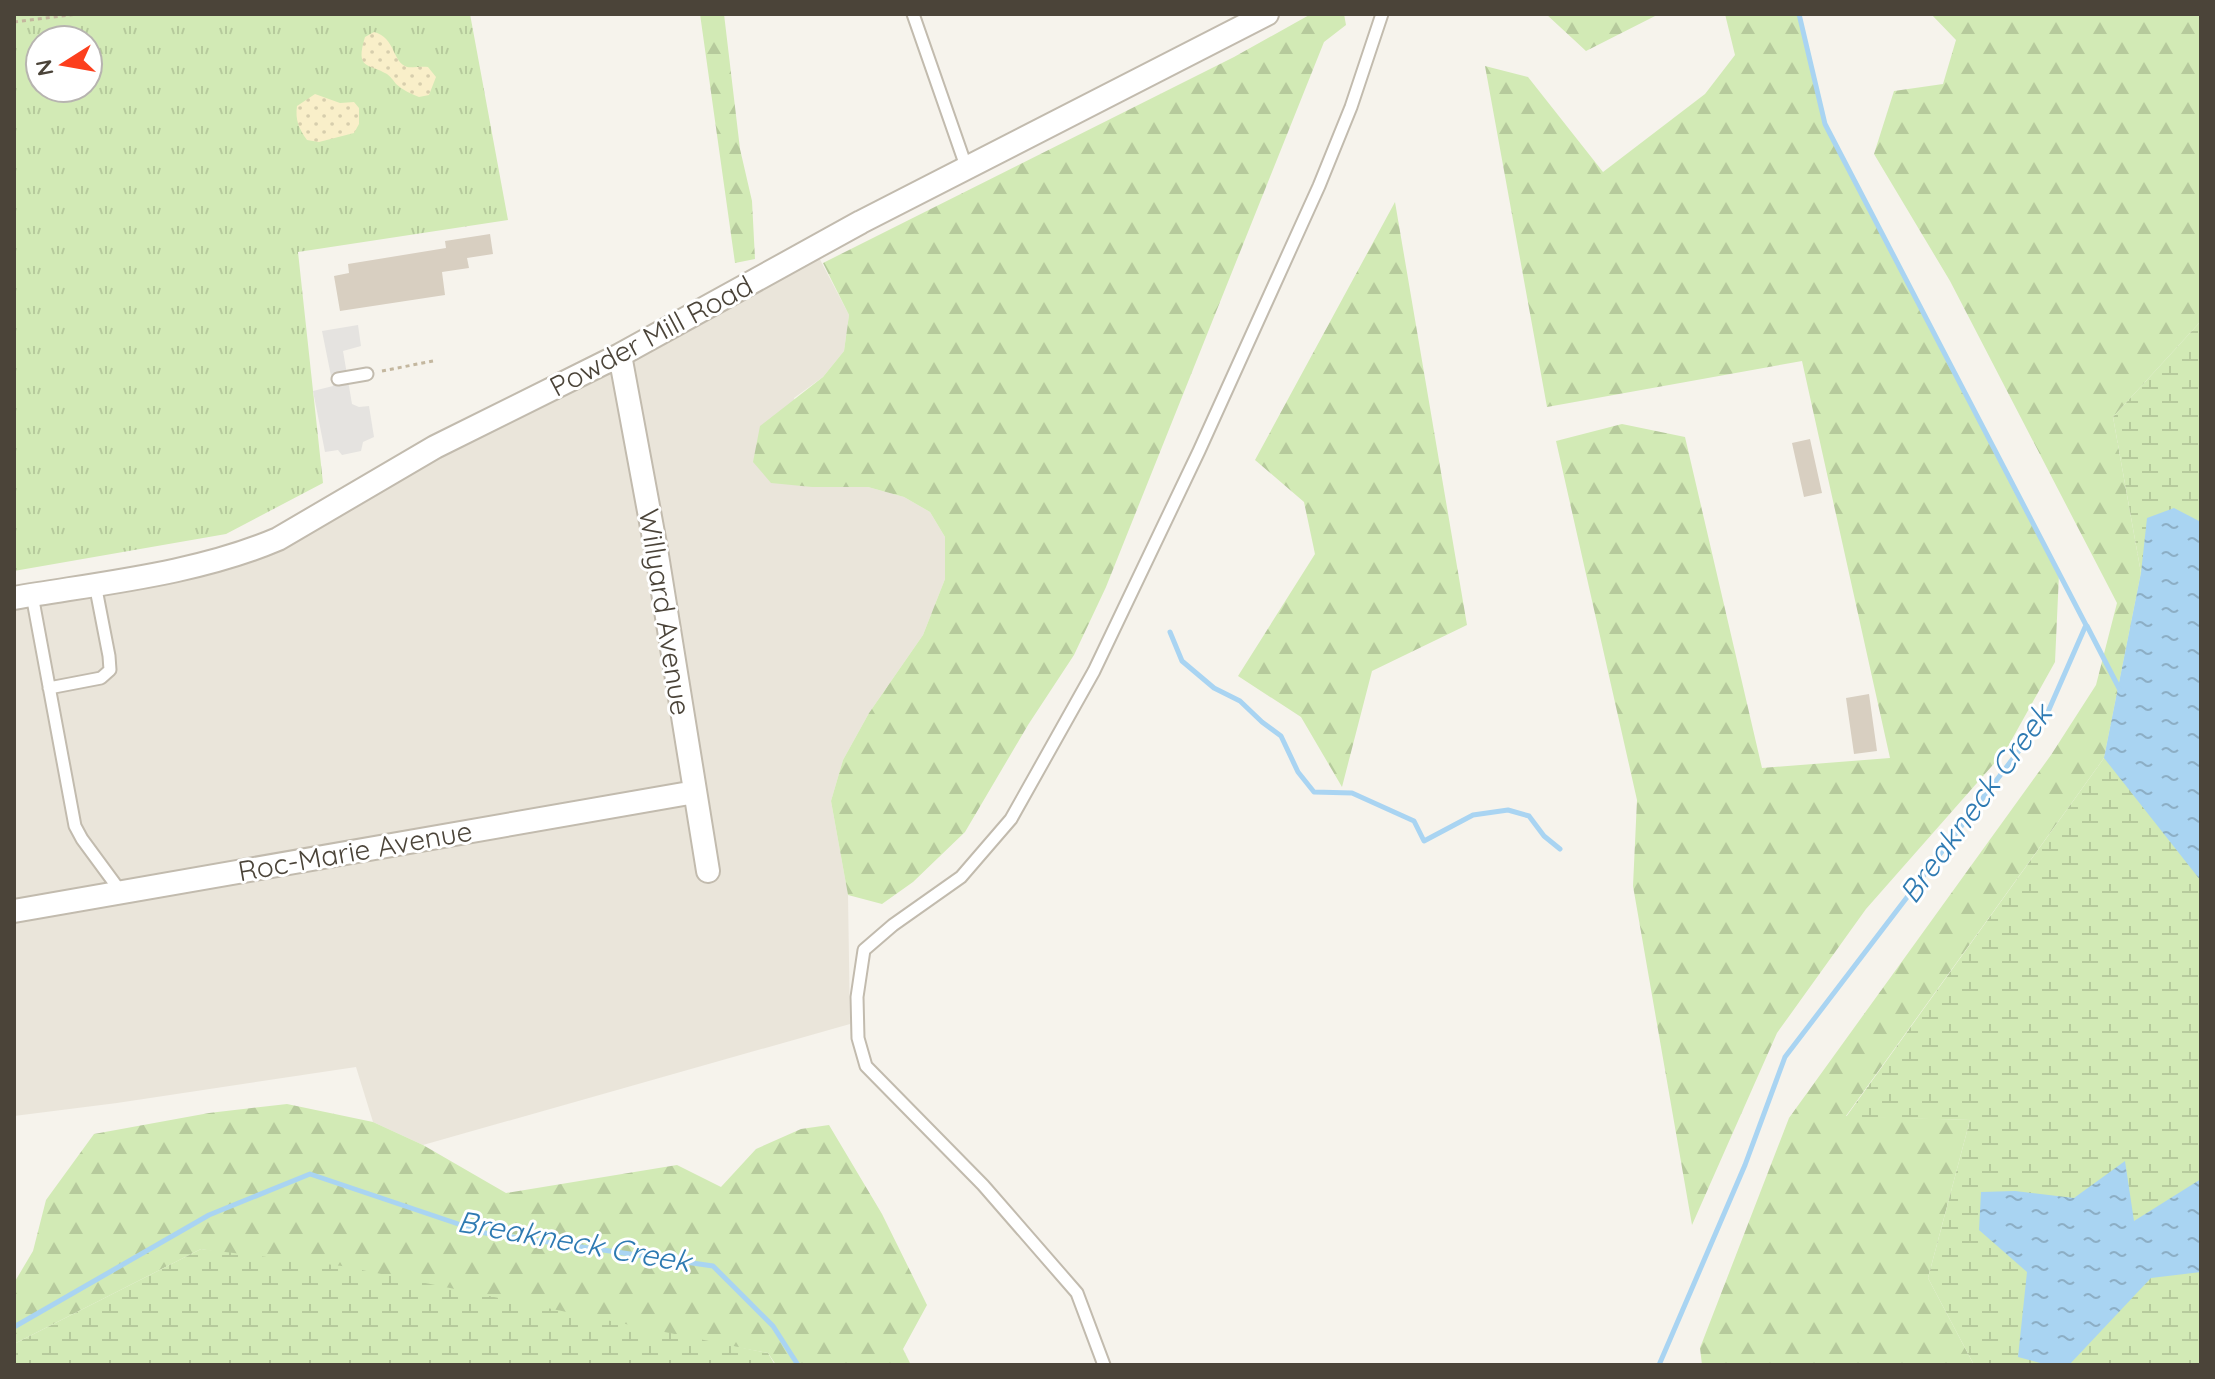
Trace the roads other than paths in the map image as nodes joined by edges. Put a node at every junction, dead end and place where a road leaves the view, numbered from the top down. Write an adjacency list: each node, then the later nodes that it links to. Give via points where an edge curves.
1 (913, 14): 4 (lane)
2 (1267, 14): 4 (street, Powder Mill Road)
3 (1382, 14): 15 (lane, via 1319,186 1094,671 1011,819 961,877 864,950 857,997 858,1038 866,1066 983,1185 1077,1293)
4 (967, 169): 5 (street, Powder Mill Road)
5 (620, 355): 8 (street, Powder Mill Road, via 435,447 278,539 233,555); 11 (street, Willyard Avenue)
6 (367, 374): 7 (lane)
7 (338, 379)
8 (95, 584): 9 (street, Powder Mill Road); 10 (lane, via 110,670 101,678)
9 (23, 597): 10 (lane)
10 (49, 688): 13 (lane, via 75,826)
11 (695, 792): 12 (street, Willyard Avenue); 13 (street, Roc-Marie Avenue)
12 (708, 871)
13 (122, 892): 14 (street, Roc-Marie Avenue)
14 (14, 911)
15 (1104, 1365)

